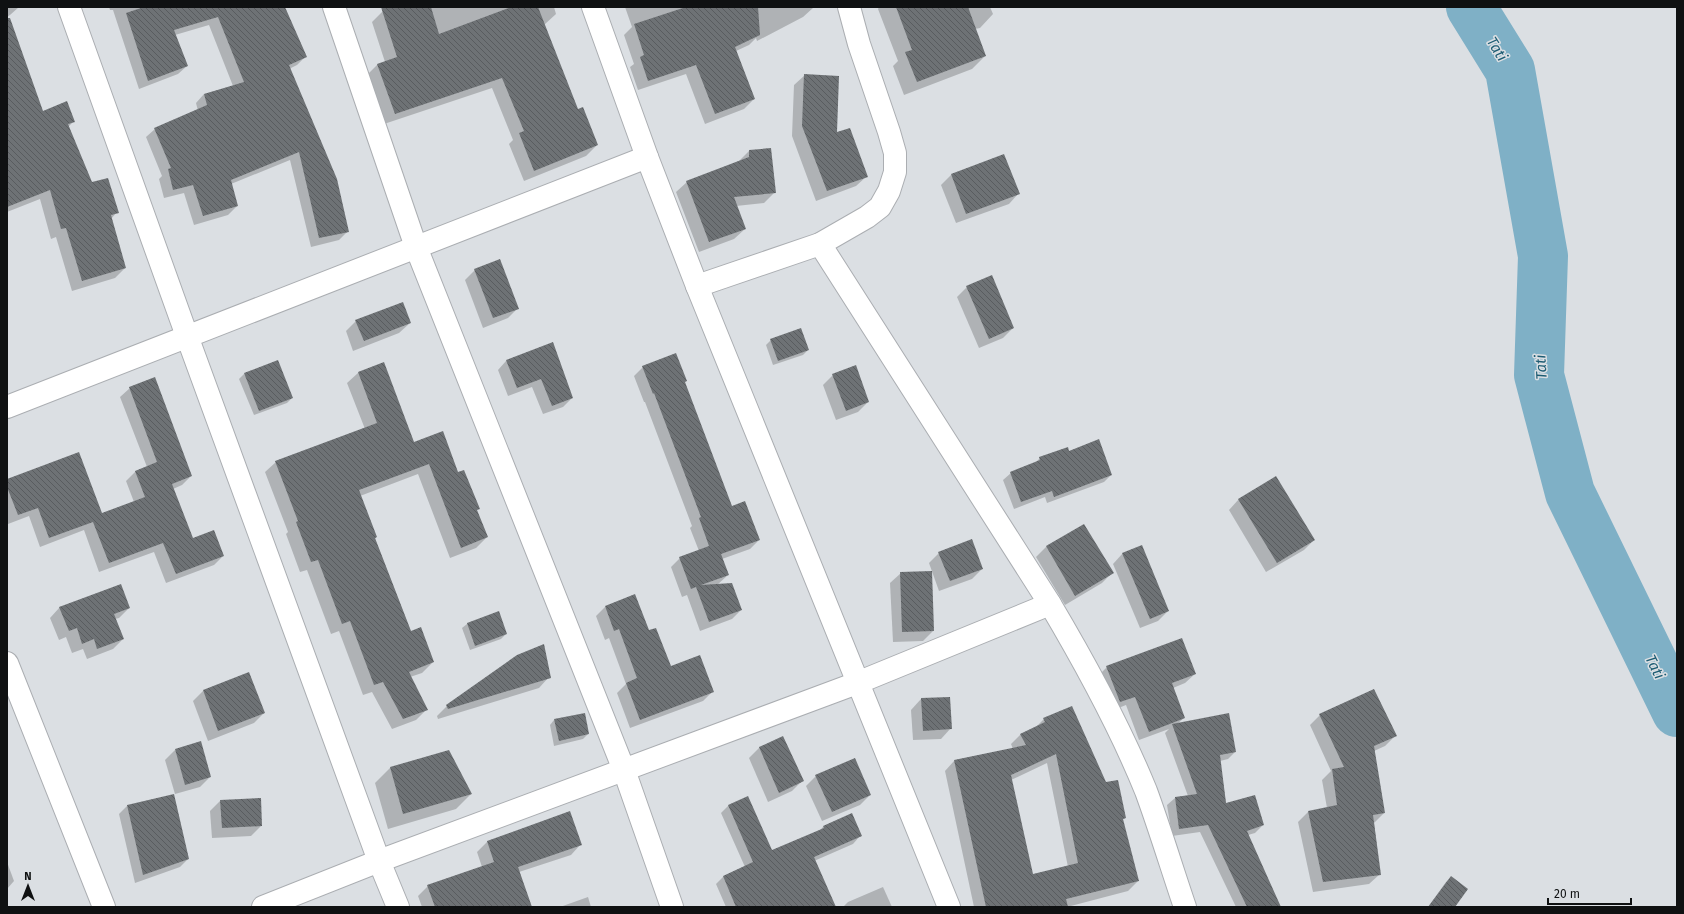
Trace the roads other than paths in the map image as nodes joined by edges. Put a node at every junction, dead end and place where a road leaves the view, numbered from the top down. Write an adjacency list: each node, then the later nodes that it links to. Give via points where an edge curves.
1 (69, 7): 9 (street)
2 (334, 7): 7 (street)
3 (593, 7): 5 (street)
4 (849, 7): 6 (street, via 895,153 895,172 880,207)
5 (648, 157): 7 (street); 8 (street)
6 (820, 244): 8 (street); 11 (street)
7 (416, 247): 9 (street); 14 (street)
8 (697, 286): 13 (street)
9 (187, 336): 10 (street); 15 (street)
10 (7, 407)
11 (1050, 604): 13 (street); 21 (street, via 1113,720 1146,791)
12 (7, 663): 16 (street)
13 (857, 683): 14 (street); 20 (street)
14 (624, 770): 15 (street); 19 (street)
15 (379, 861): 17 (street); 18 (street)
16 (104, 907)
17 (263, 907)
18 (398, 907)
19 (672, 907)
20 (948, 907)
21 (1185, 907)

